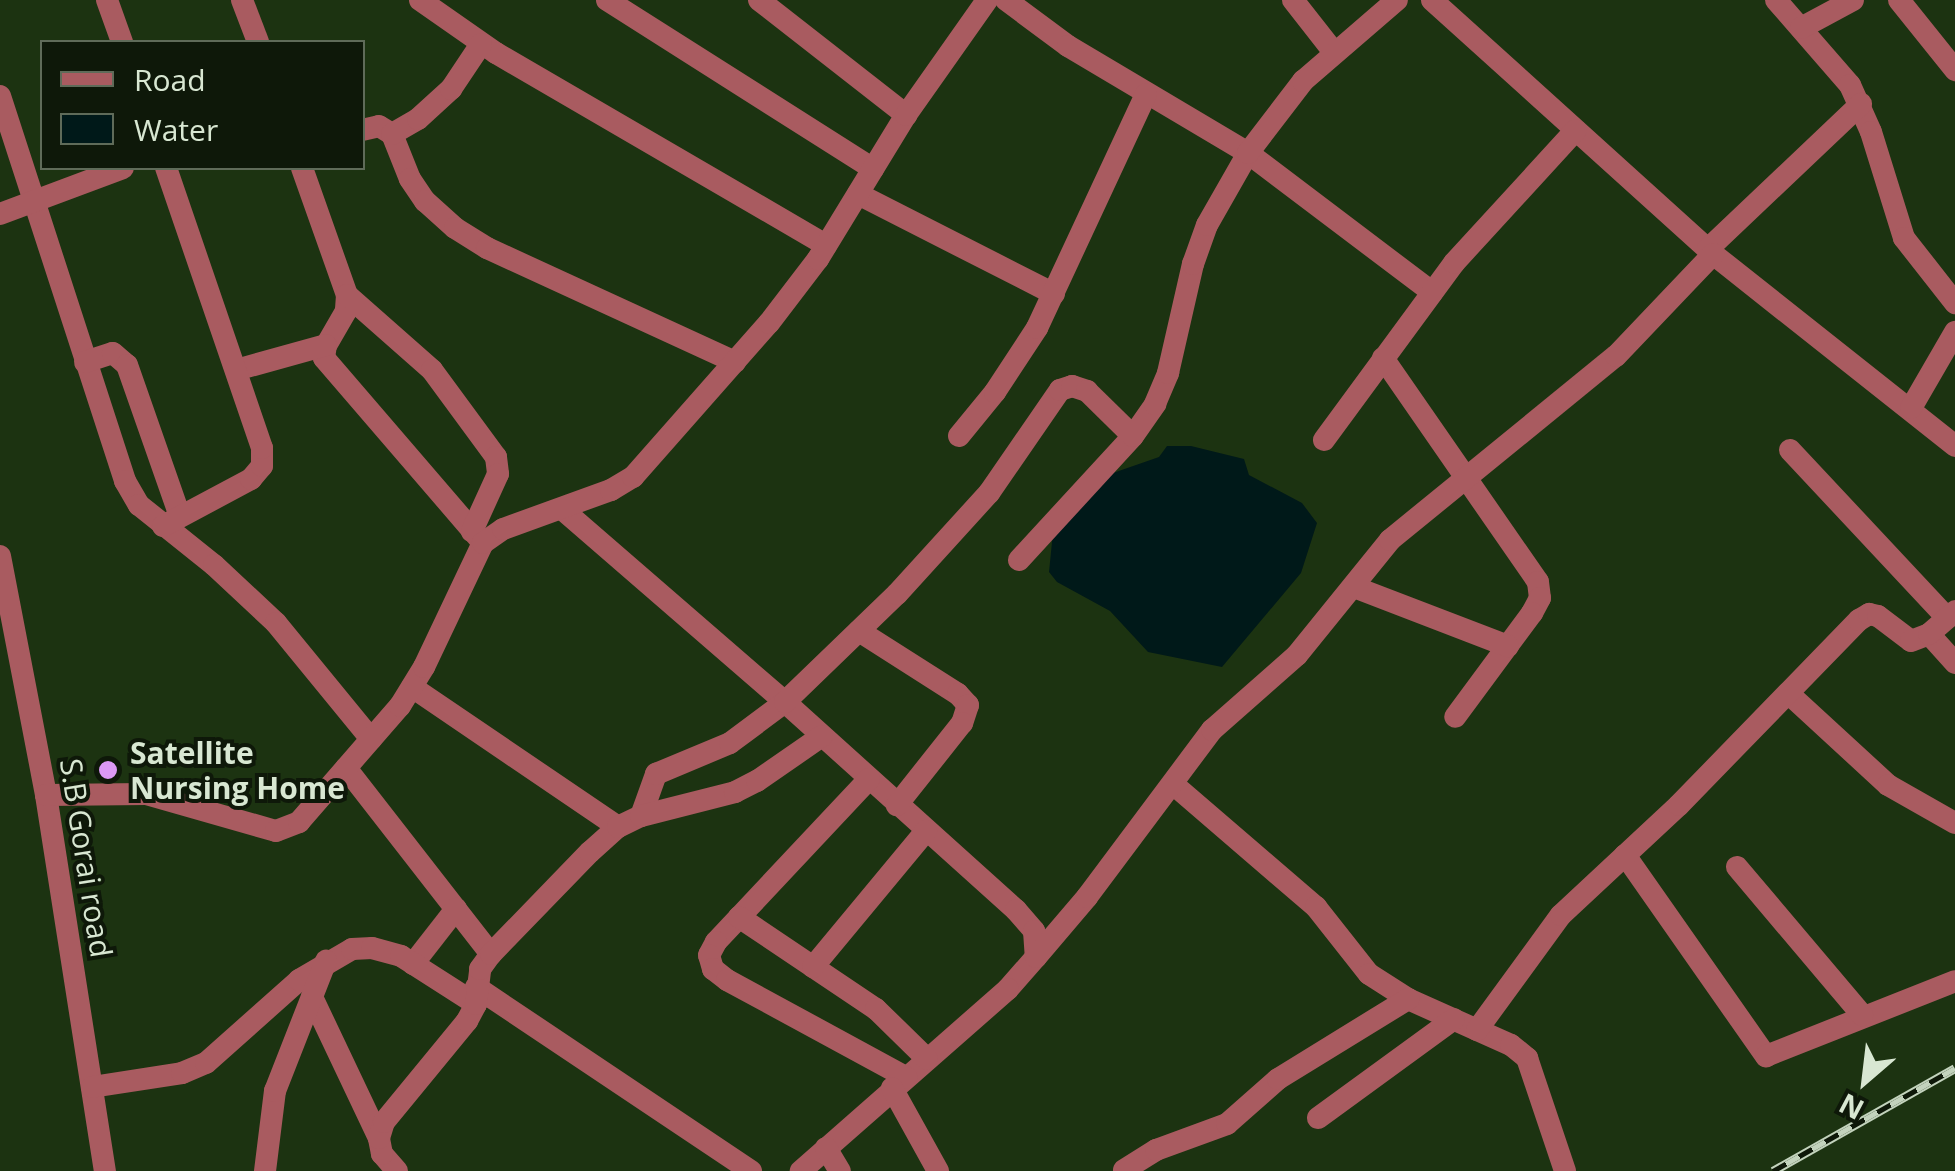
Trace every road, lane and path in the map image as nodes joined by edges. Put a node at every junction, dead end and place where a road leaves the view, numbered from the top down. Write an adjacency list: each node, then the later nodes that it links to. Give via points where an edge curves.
1 (107, 0): 15 (street)
2 (242, 0): 16 (street)
3 (420, 0): 17 (street)
4 (607, 0): 28 (street)
5 (759, 0): 23 (street)
6 (988, 0): 23 (street)
7 (1006, 0): 20 (street)
8 (1293, 0): 18 (street)
9 (1397, 0): 18 (street)
10 (1432, 0): 25 (street)
11 (1776, 0): 14 (street)
12 (1853, 0): 14 (street)
13 (1899, 0): 19 (street)
14 (1800, 28): 22 (street)
15 (121, 40)
16 (257, 40)
17 (481, 44): 26 (street, via 451,89); 35 (street)
18 (1333, 52): 27 (street)
19 (1955, 70)
20 (1146, 94): 27 (street); 38 (street)
21 (0, 96): 33 (street)
22 (1860, 104): 36 (street); 40 (street, via 1904,238)
23 (906, 115): 28 (street)
24 (365, 129): 26 (street, via 378,126)
25 (1576, 130): 36 (street); 37 (street)
26 (392, 134): 45 (street, via 410,180 455,228)
27 (1248, 153): 37 (street); 49 (street, via 1208,226 1182,299 1168,374)
28 (873, 169): 32 (street)
29 (118, 170): 33 (street)
30 (167, 170): 46 (street)
31 (303, 170): 39 (street)
32 (858, 194): 35 (street); 38 (street)
33 (35, 201): 34 (street); 44 (street)
34 (0, 214)
35 (826, 245): 45 (street)
36 (1710, 251): 47 (street); 53 (street, via 1616,356)
37 (1432, 292): 43 (street)
38 (1054, 294): 48 (street, via 1018,360)
39 (347, 295): 42 (street, via 346,311); 56 (street, via 432,370 496,457 498,474)
40 (1955, 303)
41 (1955, 332): 47 (street)
42 (326, 345): 46 (street); 56 (street, via 332,371)
43 (1383, 358): 50 (street); 53 (street)
44 (85, 362): 55 (street, via 125,481 139,505); 55 (street, via 113,352 127,364)
45 (735, 362): 54 (street, via 633,477)
46 (236, 370): 55 (street, via 262,466 251,479)
47 (1911, 408): 51 (street)
48 (959, 436)
49 (1134, 436): 58 (street); 61 (street, via 1087,391 1060,390 979,504)
50 (1324, 440)
51 (1955, 446)
52 (1790, 450): 60 (street)
53 (1467, 479): 59 (street, via 1390,540); 63 (street, via 1538,582 1540,598)
54 (562, 509): 56 (street); 67 (street)
55 (171, 521): 70 (street, via 276,623)
56 (478, 537): 65 (street)
57 (0, 556): 74 (street, S.B Gorai road)
58 (1020, 560)
59 (1354, 587): 63 (street); 73 (street, via 1298,654 1212,730)
60 (1951, 614): 62 (street)
61 (859, 631): 67 (street); 75 (street, via 968,705 962,723)
62 (1928, 634): 64 (street); 66 (street, via 1910,641 1869,614)
63 (1508, 646): 68 (street)
64 (1955, 663)
65 (412, 687): 70 (street); 78 (street)
66 (1788, 693): 77 (street, via 1888,785); 80 (street)
67 (786, 702): 69 (street); 76 (street, via 730,743 656,774)
68 (1455, 717)
69 (822, 736): 72 (street); 76 (street, via 735,792)
70 (371, 739): 71 (street)
71 (346, 768): 74 (street, via 298,822 276,831 146,794); 82 (street)
72 (870, 779): 75 (street); 83 (street)
73 (1173, 784): 85 (street); 92 (street, via 1316,907 1370,974)
74 (46, 795): 98 (street, S.B Gorai road)
75 (897, 804): 79 (street)
76 (642, 816): 78 (street)
77 (1955, 822)
78 (618, 827): 84 (street)
79 (926, 831): 85 (street, via 1016,910 1034,932); 88 (street)
80 (1625, 855): 93 (street, via 1766,1056); 95 (street, via 1541,936)
81 (1737, 867): 93 (street)
82 (456, 909): 84 (street); 87 (street)
83 (739, 917): 88 (street); 97 (street, via 709,955 714,969)
84 (490, 954): 90 (street)
85 (1036, 956): 96 (street)
86 (326, 961): 87 (street, via 372,948); 91 (street); 98 (street, via 206,1063 182,1073)
87 (413, 964): 90 (street)
88 (814, 967): 96 (street, via 886,1017)
89 (1955, 981): 93 (street)
90 (476, 996): 100 (street, via 468,1021 396,1104); 106 (street)
91 (312, 997): 100 (street); 104 (street, via 275,1091)
92 (1408, 999): 94 (street); 102 (street, via 1278,1079 1228,1124 1156,1150)
93 (1862, 1015)
94 (1454, 1020): 95 (street); 99 (street)
95 (1477, 1030): 110 (street, via 1527,1058)
96 (927, 1058): 97 (street)
97 (899, 1083): 101 (street); 109 (street)
98 (92, 1086): 103 (street, S.B Gorai road)
99 (1318, 1118)
100 (379, 1138): 105 (street, via 382,1154)
101 (826, 1148): 107 (street); 108 (street)
102 (1124, 1170)
103 (105, 1171)
104 (265, 1171)
105 (397, 1171)
106 (751, 1171)
107 (801, 1171)
108 (840, 1171)
109 (938, 1171)
110 (1565, 1171)

